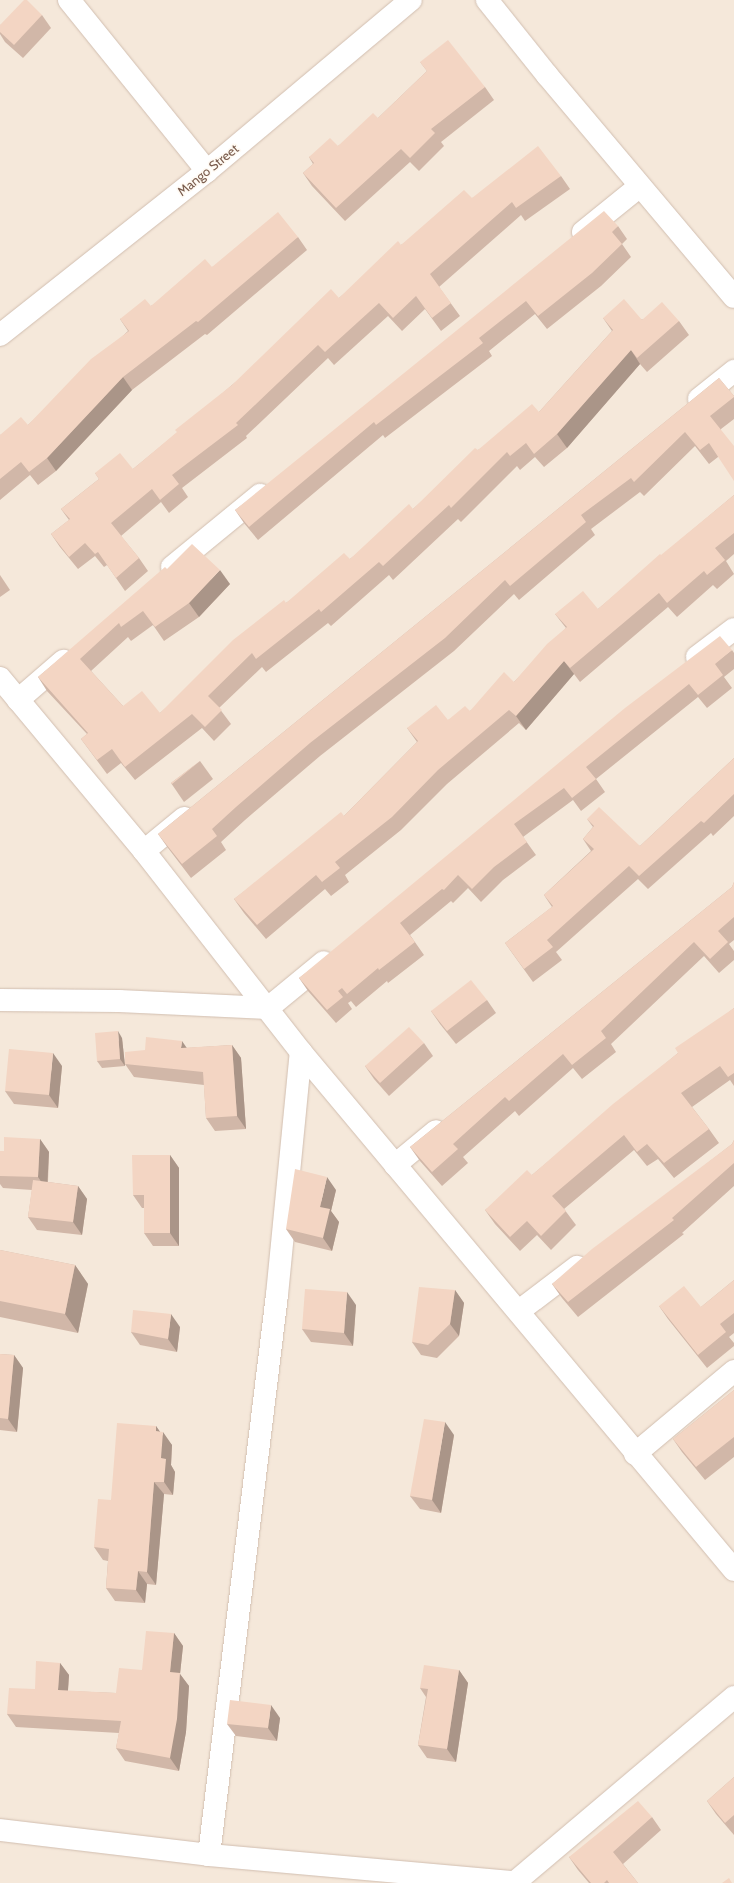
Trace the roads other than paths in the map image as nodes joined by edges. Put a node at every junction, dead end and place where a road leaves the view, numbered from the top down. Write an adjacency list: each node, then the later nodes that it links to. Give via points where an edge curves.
1 (69, 0): 4 (street)
2 (411, 0): 4 (street, Mango Street)
3 (487, 0): 5 (street)
4 (207, 171): 8 (street, Mango Street)
5 (640, 186): 6 (street); 7 (street)
6 (567, 246)
7 (734, 297)
8 (0, 335)
9 (734, 370): 10 (street)
10 (682, 413)
11 (274, 483): 12 (street)
12 (154, 583)
13 (734, 629): 15 (street)
14 (77, 649): 17 (street)
15 (682, 669)
16 (0, 678): 17 (street)
17 (18, 700): 19 (street)
18 (200, 805): 19 (street)
19 (144, 851): 22 (street)
20 (341, 947): 22 (street)
21 (0, 1000): 22 (street, via 119,1001)
22 (268, 1008): 23 (street)
23 (301, 1052): 25 (street); 33 (street, via 277,1295)
24 (449, 1120): 25 (street)
25 (395, 1165): 27 (street)
26 (595, 1254): 27 (street)
27 (519, 1311): 29 (street)
28 (734, 1371): 29 (street)
29 (635, 1454): 30 (street)
30 (734, 1570)
31 (734, 1697): 34 (street)
32 (0, 1830): 33 (street)
33 (209, 1855): 34 (street)
34 (514, 1883)

